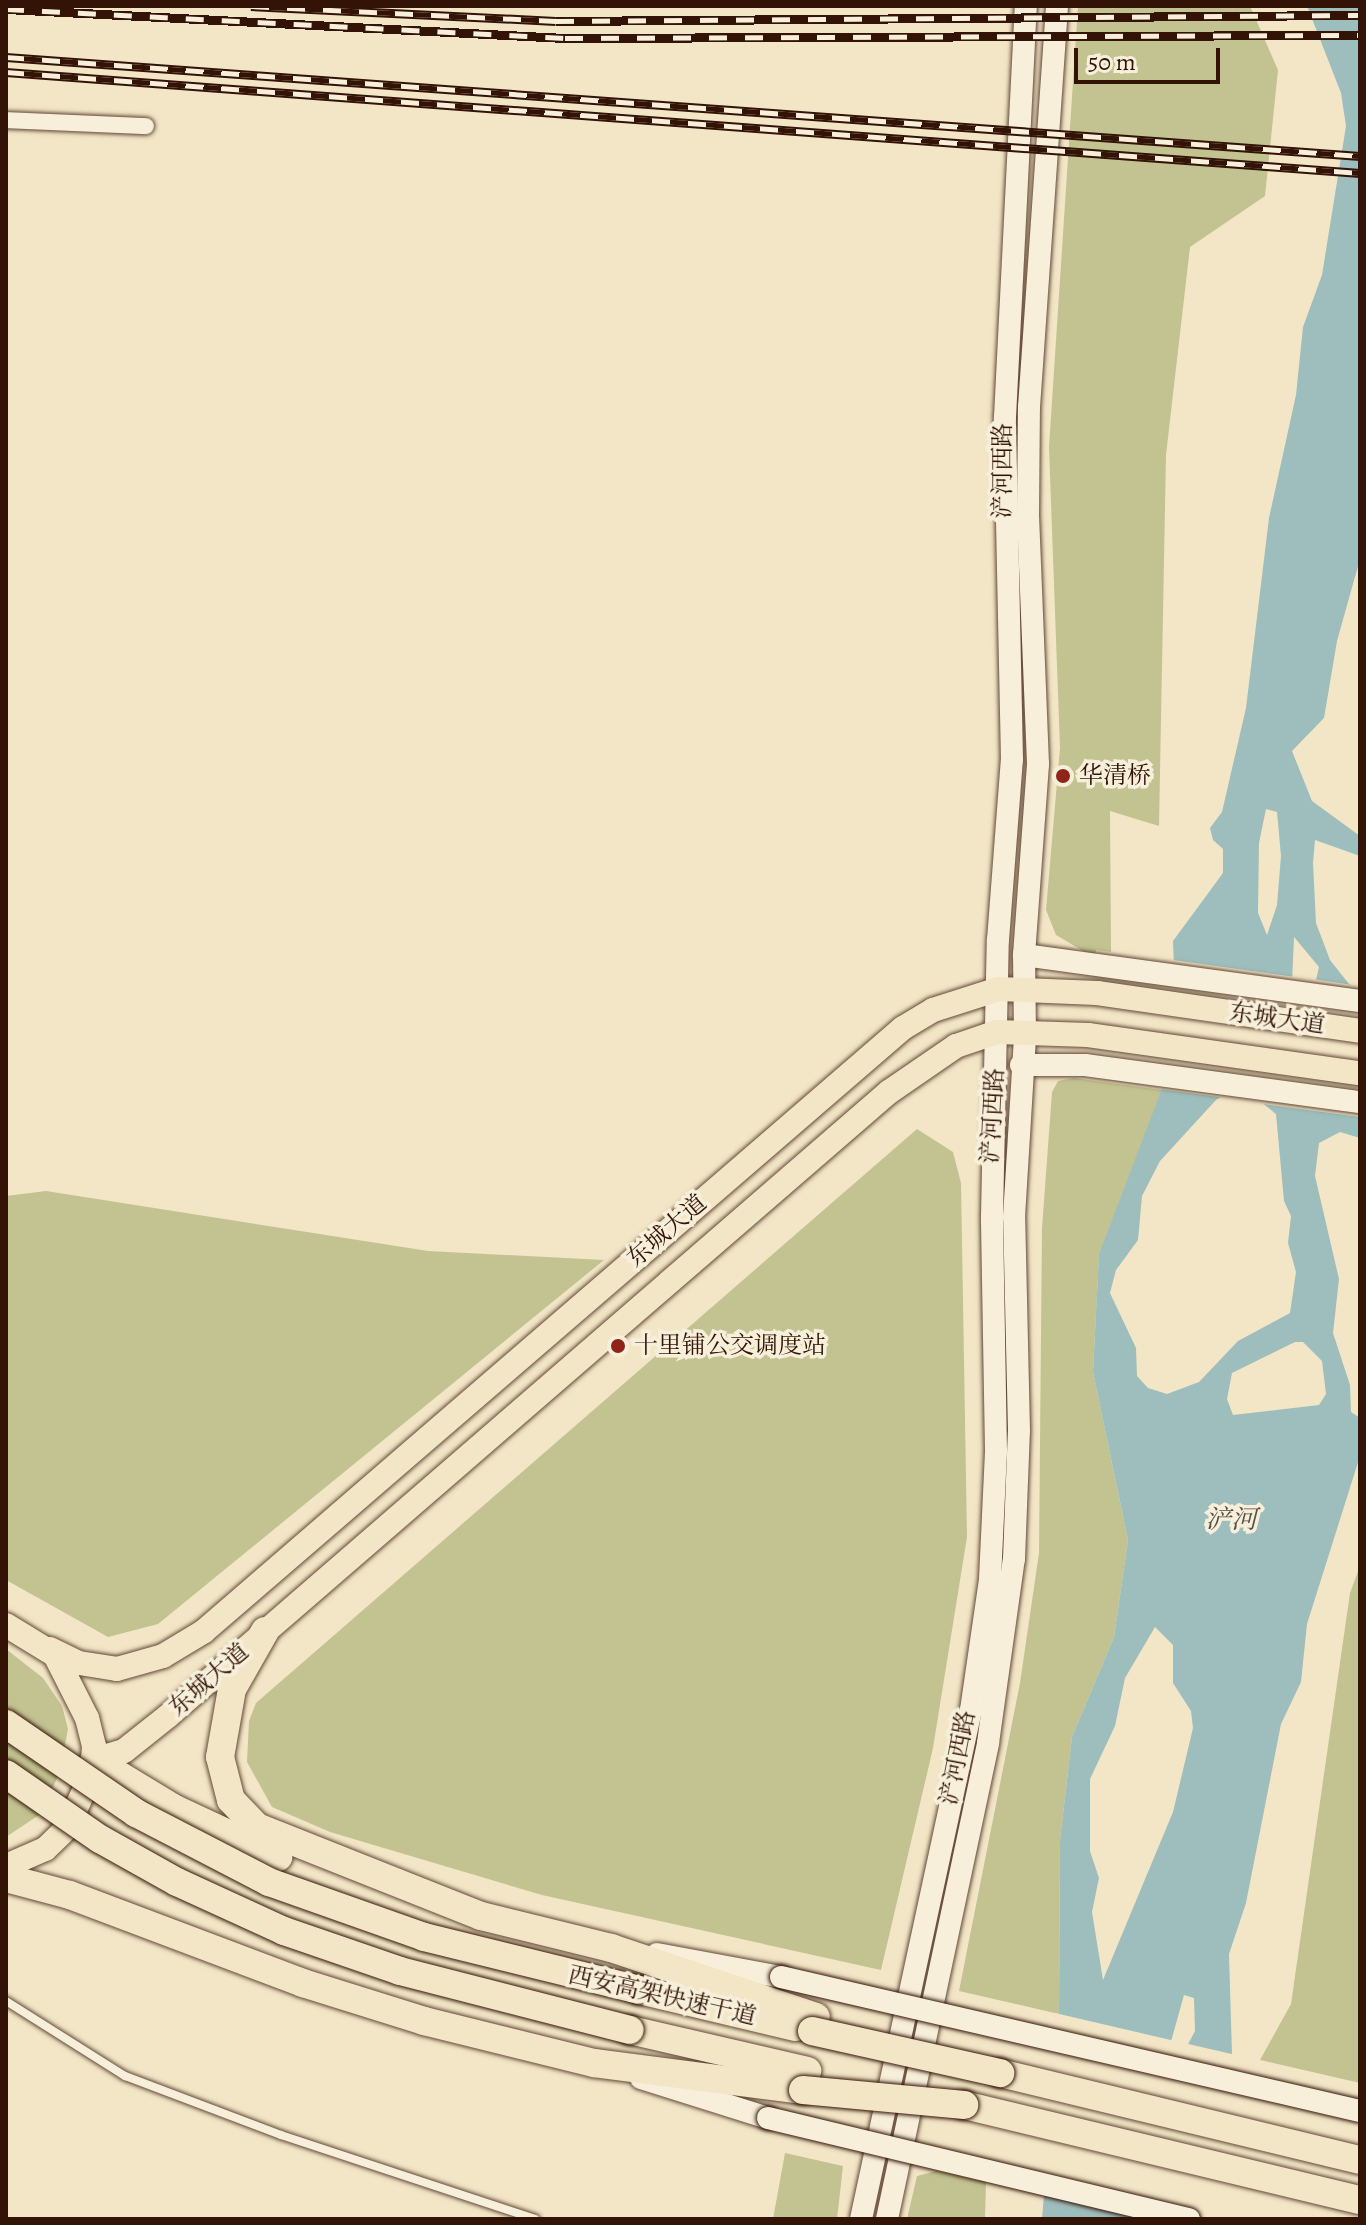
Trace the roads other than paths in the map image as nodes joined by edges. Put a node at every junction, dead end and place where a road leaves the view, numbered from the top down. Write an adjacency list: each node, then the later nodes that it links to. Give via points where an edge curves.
1 (1026, 6): 6 (main road, 浐河西路, via 1005,417 1012,760)
2 (1057, 6): 5 (main road, 浐河西路, via 1029,407 1038,750)
3 (6, 120): 4 (street)
4 (146, 126)
5 (1024, 955): 7 (main road, 浐河西路); 8 (main road)
6 (999, 989): 7 (main road, 东城大道); 10 (main road, 浐河西路); 17 (main road, 东城大道, via 963,997 903,1028 203,1632 163,1656 117,1669 79,1663)
7 (1026, 992): 9 (main road, 东城大道, via 1097,993); 11 (main road, 浐河西路)
8 (1360, 1001)
9 (1360, 1031)
10 (997, 1032): 11 (main road, 东城大道); 16 (main road, 东城大道, via 956,1046 889,1092); 33 (main road, 浐河西路, via 992,1246 996,1451 984,1630)
11 (1025, 1035): 12 (main road, 浐河西路); 13 (main road, 东城大道, via 1088,1035)
12 (1021, 1065): 14 (main road, via 1085,1065); 34 (main road, 浐河西路, via 1014,1217 1018,1489 1008,1627)
13 (1360, 1073)
14 (1360, 1102)
15 (6, 1625): 17 (main road, 东城大道)
16 (265, 1631): 19 (main road, 东城大道, via 124,1751); 23 (highway, via 237,1674 223,1722 221,1774 238,1809 282,1841)
17 (50, 1649): 19 (main road, via 87,1718)
18 (6, 1724): 26 (highway, 西安高架快速干道, bridge, via 136,1813 269,1882 424,1937 639,1990)
19 (94, 1760): 21 (main road, via 67,1828 45,1849); 23 (highway, via 175,1809 320,1874)
20 (6, 1774): 28 (highway, 西安高架快速干道, bridge, via 100,1839 177,1882 284,1931 400,1971)
21 (6, 1866)
22 (6, 1878): 27 (highway, via 70,1895 363,2003)
23 (481, 1916): 24 (highway)
24 (611, 1948): 26 (highway); 29 (main road, bridge, via 721,1963)
25 (6, 2001): 32 (lane, via 125,2076 281,2135)
26 (814, 2024): 30 (highway, 西安高架快速干道, bridge)
27 (594, 2063): 28 (highway); 35 (main road, bridge, via 768,2118)
28 (805, 2080): 31 (highway, 西安高架快速干道, bridge, via 964,2105)
29 (1360, 2111)
30 (1360, 2160)
31 (1360, 2200)
32 (535, 2219)
33 (861, 2219)
34 (887, 2219)
35 (1189, 2219)

